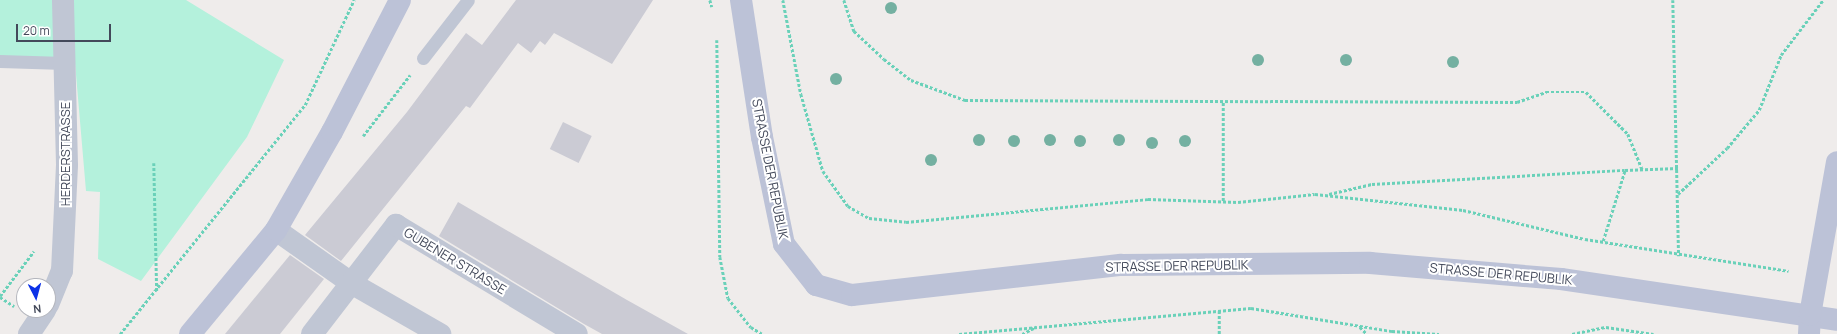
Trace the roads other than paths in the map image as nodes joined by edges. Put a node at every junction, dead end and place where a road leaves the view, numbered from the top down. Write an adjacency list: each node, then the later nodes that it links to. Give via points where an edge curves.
1 (62, 0): 7 (street, HERDERSTRASSE)
2 (400, 0): 9 (main road, via 332,132)
3 (468, 0): 5 (lane)
4 (741, 0): 14 (main road, STRASSE DER REPUBLIK, via 762,137 784,244 816,285 852,295 1121,265 1370,263 1561,279)
5 (423, 58)
6 (0, 61): 7 (lane)
7 (64, 63): 11 (street, HERDERSTRASSE, via 67,165 62,271)
8 (1837, 162): 14 (main road)
9 (276, 230): 10 (street); 16 (main road)
10 (351, 283): 17 (street, GUBENER STRASSE); 18 (street); 19 (street, GUBENER STRASSE, via 396,225)
11 (56, 286)
12 (40, 318): 15 (street)
13 (1837, 320): 14 (main road, STRASSE DER REPUBLIK)
14 (1810, 324)
15 (29, 334)
16 (190, 334)
17 (312, 334)
18 (440, 334)
19 (578, 334)

